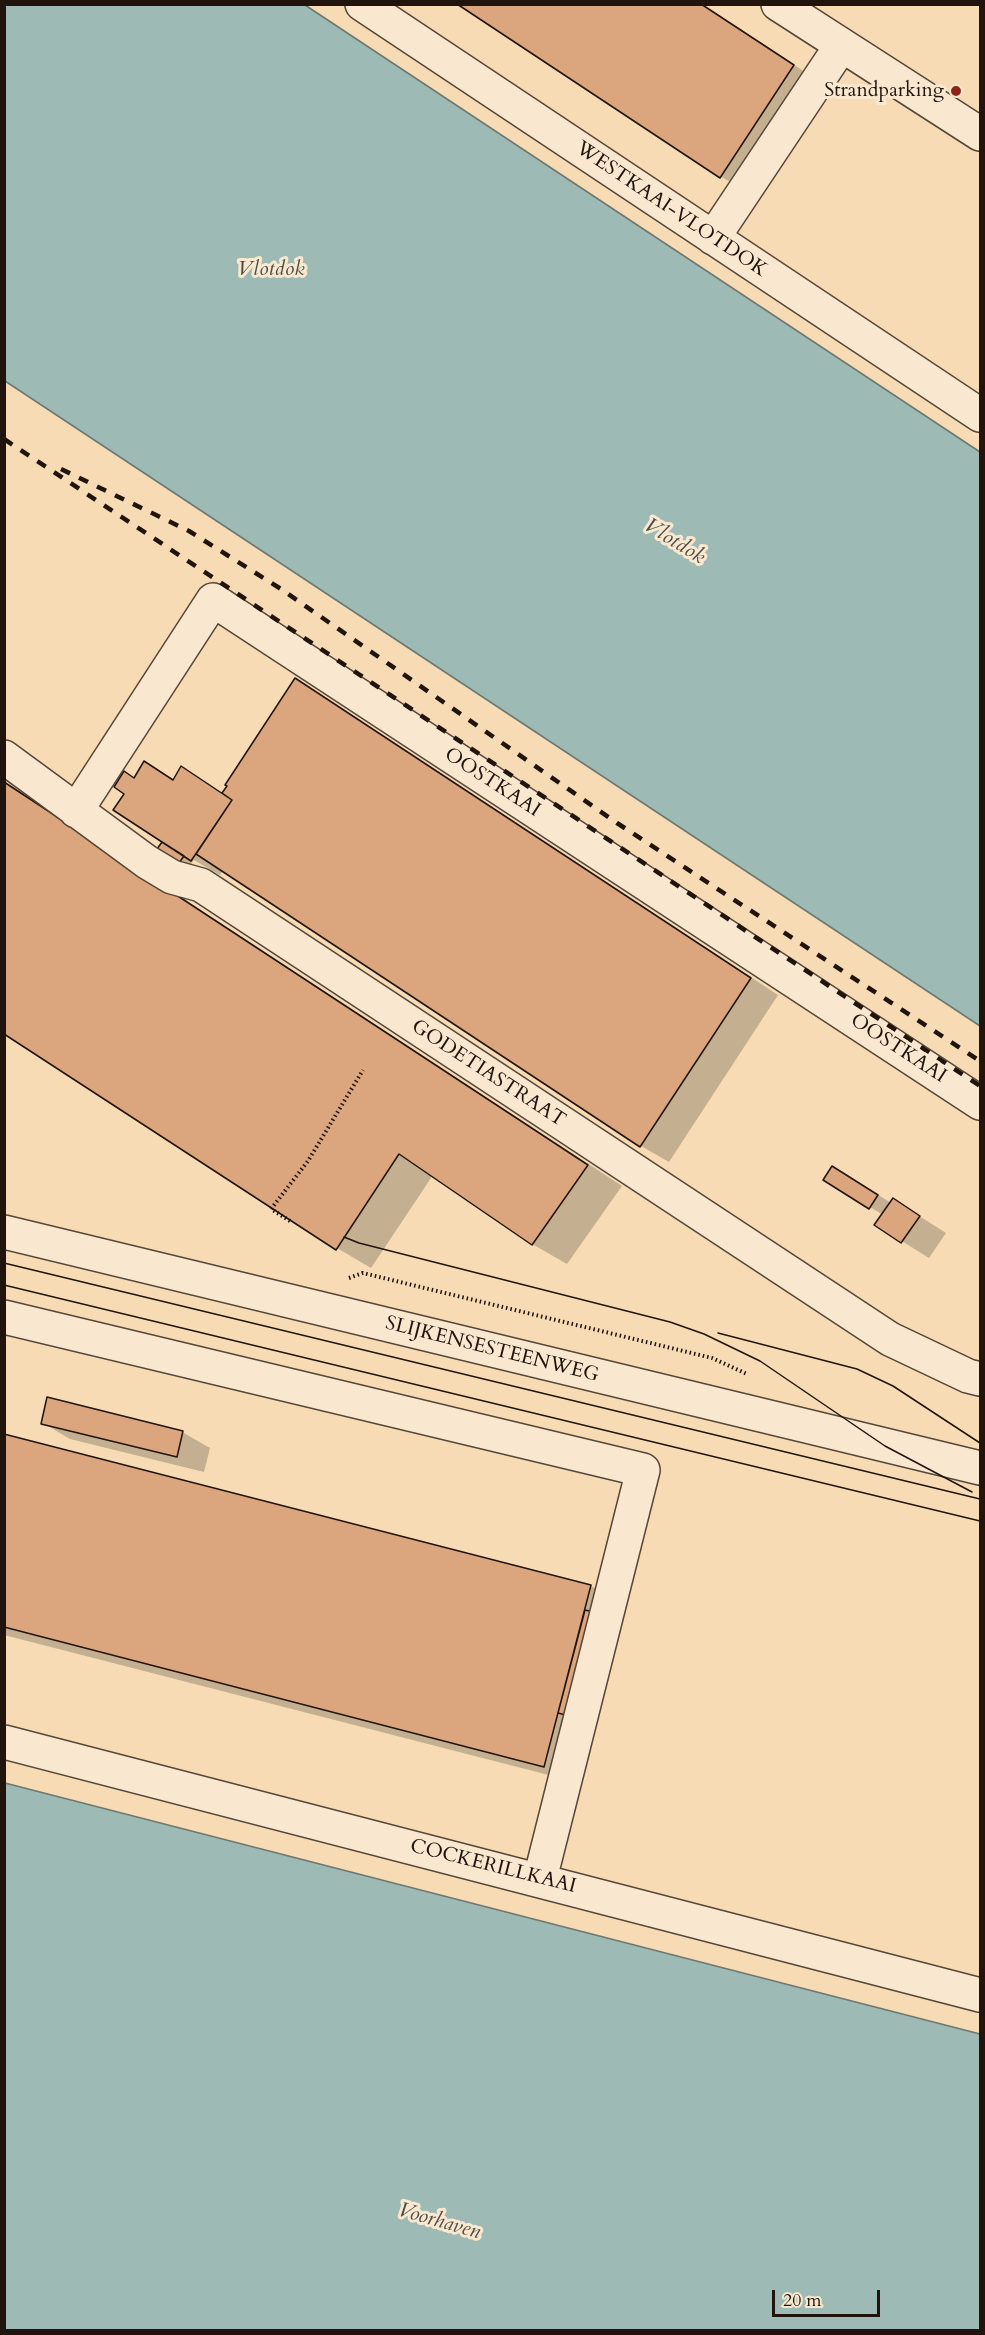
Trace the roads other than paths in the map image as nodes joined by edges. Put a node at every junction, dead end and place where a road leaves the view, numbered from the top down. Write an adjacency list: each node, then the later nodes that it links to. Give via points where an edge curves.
1 (362, 4): 5 (street, WESTKAAI-VLOTDOK)
2 (778, 4): 3 (street)
3 (841, 46): 4 (street); 5 (street)
4 (981, 134)
5 (713, 238): 6 (street, WESTKAAI-VLOTDOK)
6 (981, 415)
7 (4, 757): 8 (street, GODETIASTRAAT)
8 (76, 811): 9 (street, OOSTKAAI, via 213,600); 12 (street, GODETIASTRAAT, via 172,877 201,885 890,1339)
9 (981, 1104)
10 (4, 1232): 13 (street, SLIJKENSESTEENWEG)
11 (4, 1317): 15 (street, via 643,1470)
12 (981, 1379)
13 (981, 1468)
14 (4, 1742): 15 (street, COCKERILLKAAI)
15 (540, 1879): 16 (street, COCKERILLKAAI)
16 (981, 1995)

